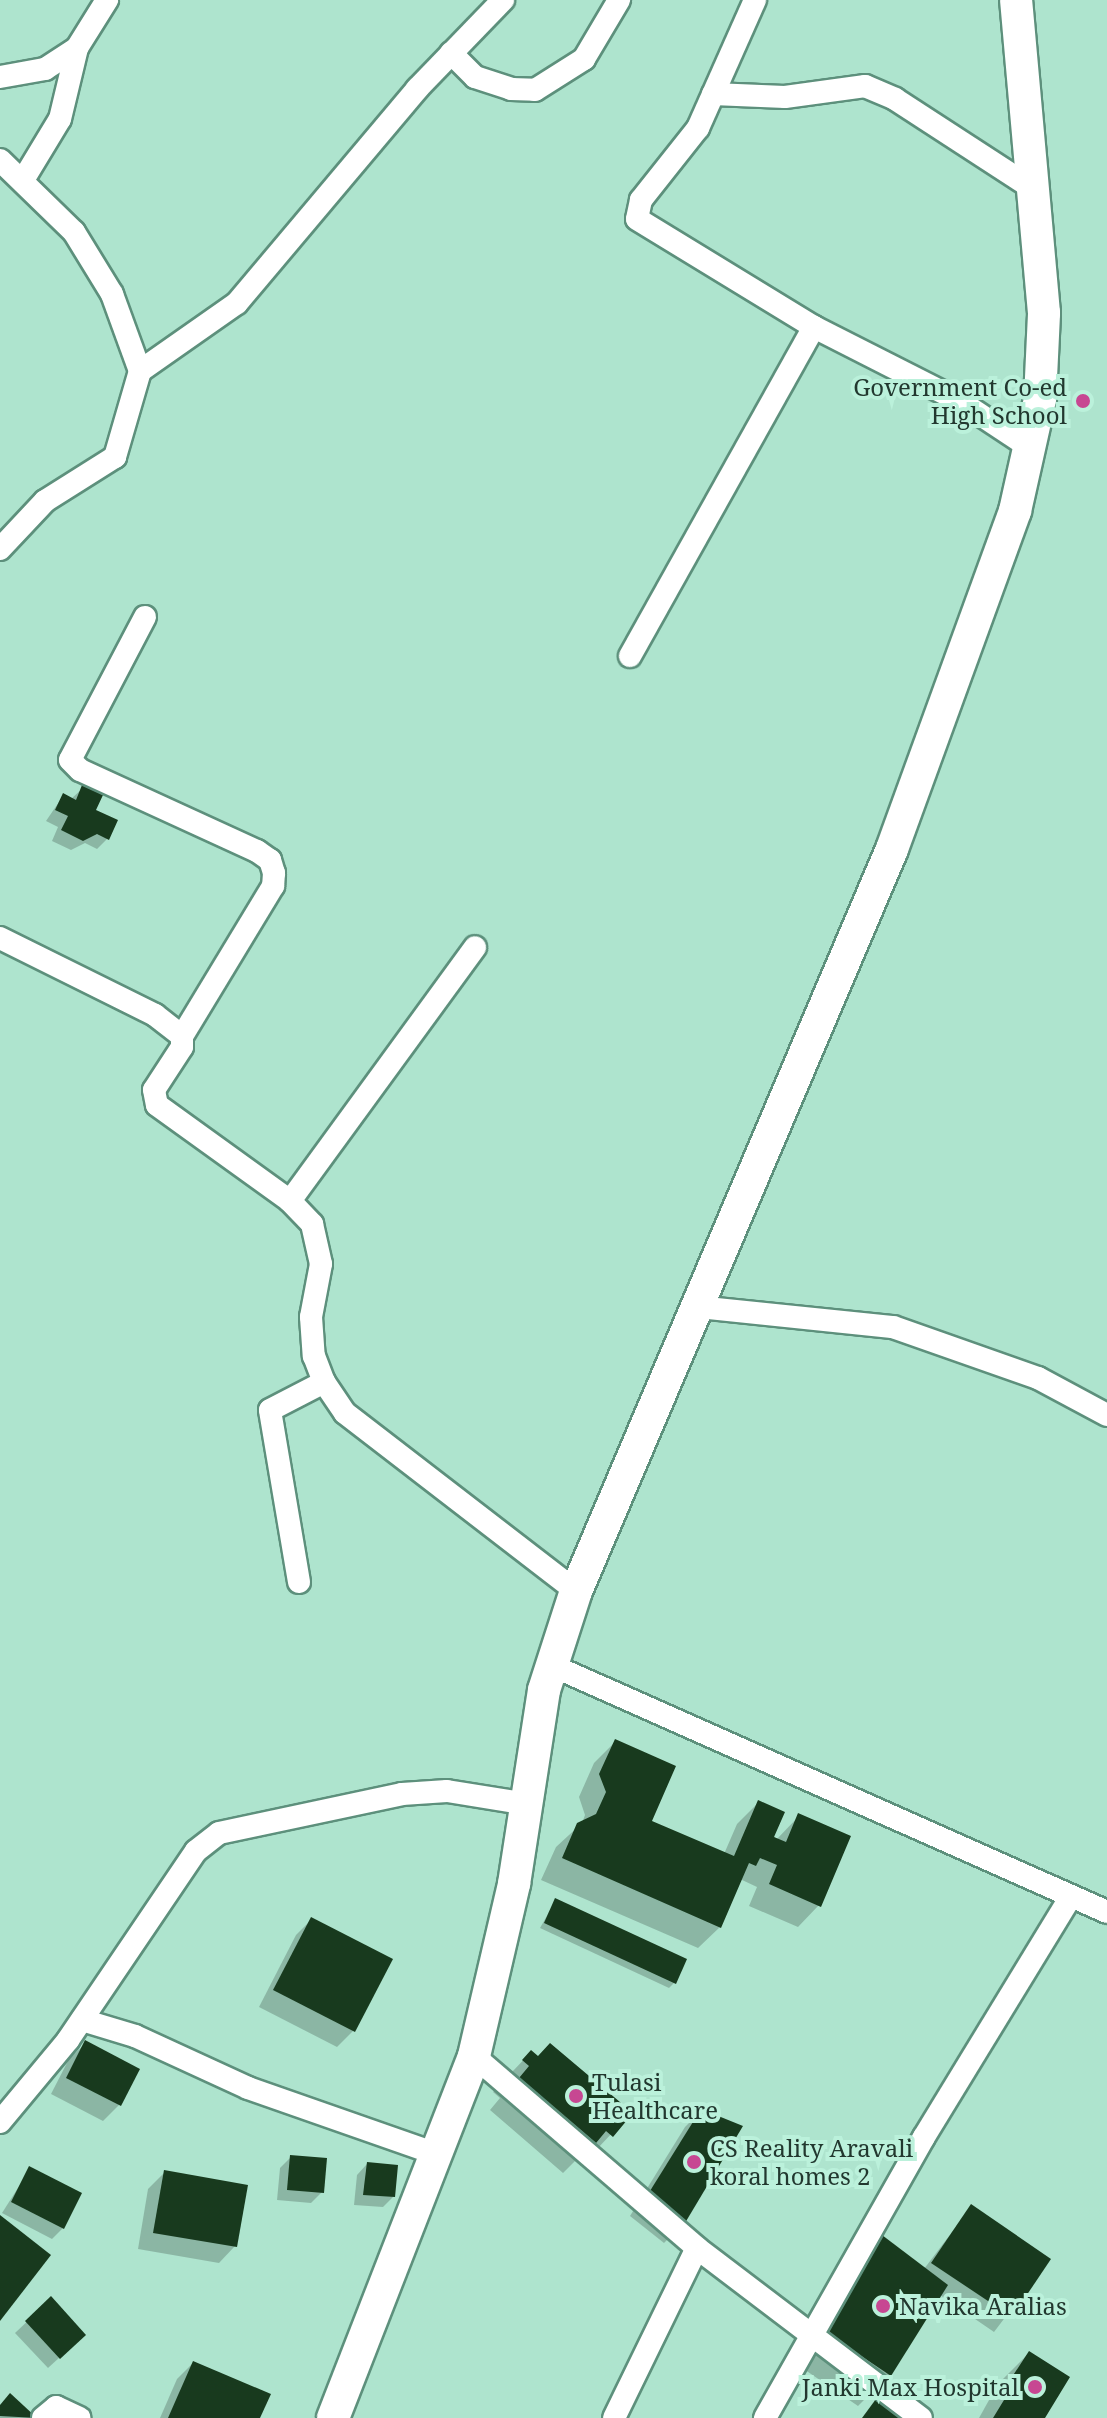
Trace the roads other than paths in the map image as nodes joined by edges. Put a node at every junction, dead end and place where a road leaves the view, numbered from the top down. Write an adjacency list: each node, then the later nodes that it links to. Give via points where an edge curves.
1 (107, 0): 6 (street)
2 (503, 0): 7 (street)
3 (619, 0): 7 (street, via 584,59 535,90 511,89 475,77)
4 (755, 0): 9 (street)
5 (1016, 0): 12 (street)
6 (77, 48): 8 (street, via 45,69); 11 (street, via 60,119)
7 (451, 53): 14 (street, via 237,303)
8 (0, 77)
9 (713, 94): 12 (street, via 785,97 865,86 895,99); 13 (street, via 698,128 641,200 637,219)
10 (0, 160): 11 (street)
11 (23, 180): 14 (street, via 74,232 112,294)
12 (1035, 190): 15 (street, via 1044,313)
13 (814, 327): 15 (street, via 958,400); 18 (street)
14 (140, 371): 16 (street, via 115,457 45,501)
15 (1032, 449): 23 (street, via 1015,511 892,849)
16 (0, 549)
17 (145, 617): 21 (street, via 70,760 80,770 257,851 270,860 274,873 273,886)
18 (630, 656)
19 (0, 938): 21 (street, via 155,1015)
20 (475, 947): 22 (street)
21 (182, 1036): 22 (street, via 182,1047 154,1090 157,1105)
22 (290, 1201): 24 (street, via 312,1224 320,1246 311,1317 314,1356)
23 (698, 1307): 25 (street, via 893,1327 1038,1378); 27 (street)
24 (324, 1382): 26 (street, via 270,1410); 27 (street, via 345,1413)
25 (1107, 1415)
26 (299, 1582)
27 (576, 1591): 28 (street)
28 (551, 1665): 29 (street); 30 (street)
29 (527, 1804): 32 (street, via 447,1791 402,1794 219,1833 196,1851); 33 (street)
30 (1071, 1896): 31 (street); 37 (street)
31 (1107, 1912)
32 (82, 2020): 34 (street); 35 (street, via 135,2036 248,2088)
33 (474, 2056): 35 (street); 36 (street)
34 (0, 2122)
35 (436, 2154): 40 (street)
36 (697, 2248): 37 (street); 41 (street)
37 (811, 2336): 42 (street); 43 (street)
38 (43, 2418): 39 (street, via 56,2407)
39 (80, 2418)
40 (333, 2418)
41 (614, 2418)
42 (765, 2418)
43 (921, 2418)

